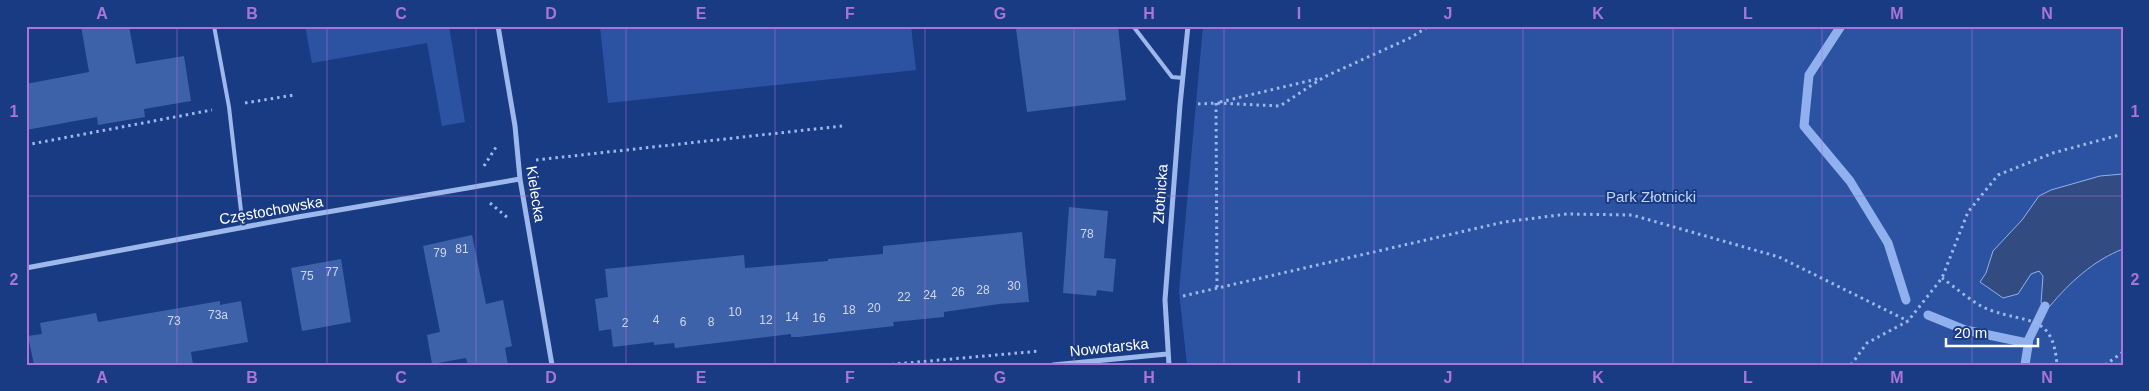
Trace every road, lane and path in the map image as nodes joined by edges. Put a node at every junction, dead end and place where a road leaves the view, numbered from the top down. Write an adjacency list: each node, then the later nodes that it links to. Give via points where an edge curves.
1 (214, 26): 10 (lane)
2 (498, 26): 14 (street, Kielecka)
3 (1133, 26): 7 (lane, via 1172,77)
4 (1188, 26): 7 (street, Złotnicka)
5 (1429, 26): 6 (path)
6 (1324, 77): 9 (path); 9 (path, via 1280,106)
7 (1183, 78): 22 (street, Złotnicka)
8 (294, 95): 10 (path)
9 (1216, 102): 21 (path)
10 (229, 107): 13 (path); 18 (lane)
11 (842, 126): 14 (path)
12 (2123, 134): 20 (path, via 2053,153 1998,175 1968,212)
13 (26, 145)
14 (518, 162): 15 (street, Kielecka)
15 (520, 179): 18 (street, Częstochowska); 27 (street, Kielecka)
16 (488, 201): 17 (path)
17 (512, 222)
18 (243, 228): 19 (street, Częstochowska)
19 (26, 268)
20 (1942, 278): 23 (path); 32 (path, via 1989,310 2045,328 2053,340)
21 (1217, 289): 22 (path); 23 (path, via 1504,222 1567,214 1632,215 1779,257)
22 (1164, 300): 26 (street, Złotnicka)
23 (1908, 320): 31 (path, via 1867,343)
24 (1049, 350): 28 (path)
25 (2123, 352): 33 (path)
26 (1168, 354): 29 (street, Nowotarska); 30 (street, Złotnicka)
27 (552, 365)
28 (884, 365)
29 (1053, 365)
30 (1170, 365)
31 (1851, 365)
32 (2057, 365)
33 (2104, 365)

